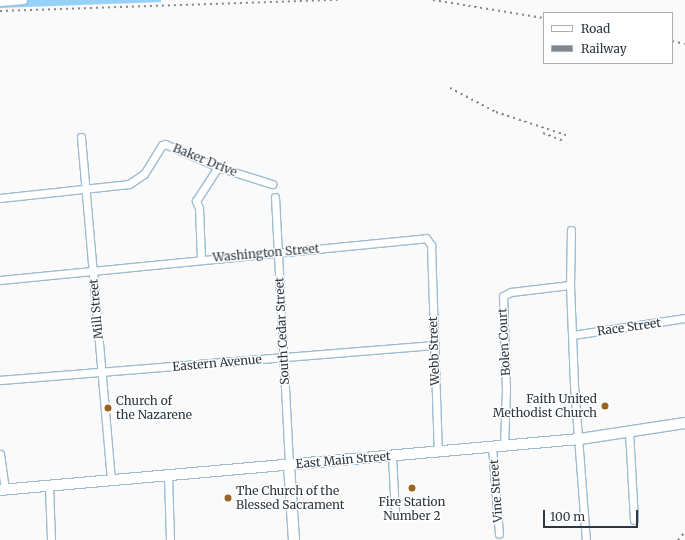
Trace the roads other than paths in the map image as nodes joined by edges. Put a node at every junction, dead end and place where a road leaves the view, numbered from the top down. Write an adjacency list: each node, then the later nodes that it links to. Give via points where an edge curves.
1 (23, 0): 2 (street)
2 (0, 2)
3 (81, 137): 6 (street, Mill Street)
4 (218, 167): 5 (street, Baker Drive); 6 (street, Baker Drive, via 162,144 149,168 140,178 122,186); 12 (street, via 196,201 199,208)
5 (272, 184)
6 (86, 189): 8 (street); 13 (street, Mill Street)
7 (275, 197): 11 (street, South Cedar Street)
8 (0, 198)
9 (571, 230): 15 (street)
10 (431, 251): 11 (street, Washington Street, via 430,242 422,238); 18 (street, Webb Street)
11 (278, 253): 12 (street, Washington Street); 19 (street, South Cedar Street)
12 (201, 259): 13 (street, Washington Street)
13 (93, 271): 14 (street, Washington Street); 20 (street, Mill Street)
14 (0, 280)
15 (570, 284): 17 (street); 25 (street, Bolen Court, via 504,294)
16 (685, 318): 17 (street, Race Street)
17 (573, 335): 24 (street, via 576,430)
18 (434, 345): 19 (street, Eastern Avenue); 27 (street, Webb Street)
19 (283, 357): 20 (street, Eastern Avenue); 30 (street, South Cedar Street)
20 (102, 372): 21 (street, Eastern Avenue); 32 (street, Mill Street)
21 (0, 380)
22 (685, 423): 23 (main road, East Main Street)
23 (629, 431): 24 (main road, East Main Street); 36 (street)
24 (580, 439): 25 (main road, East Main Street); 41 (street)
25 (504, 446): 26 (main road, East Main Street)
26 (492, 447): 27 (main road, East Main Street); 37 (street, Vine Street)
27 (438, 452): 29 (main road, East Main Street)
28 (0, 454): 34 (street)
29 (392, 456): 30 (main road, East Main Street); 35 (street)
30 (289, 465): 31 (main road, East Main Street); 40 (main road)
31 (168, 476): 32 (main road, East Main Street); 39 (street)
32 (111, 481): 33 (main road, East Main Street)
33 (49, 486): 34 (main road, East Main Street); 38 (street)
34 (3, 490)
35 (395, 514)
36 (634, 520)
37 (499, 534)
38 (51, 540)
39 (170, 540)
40 (294, 540)
41 (586, 540)

